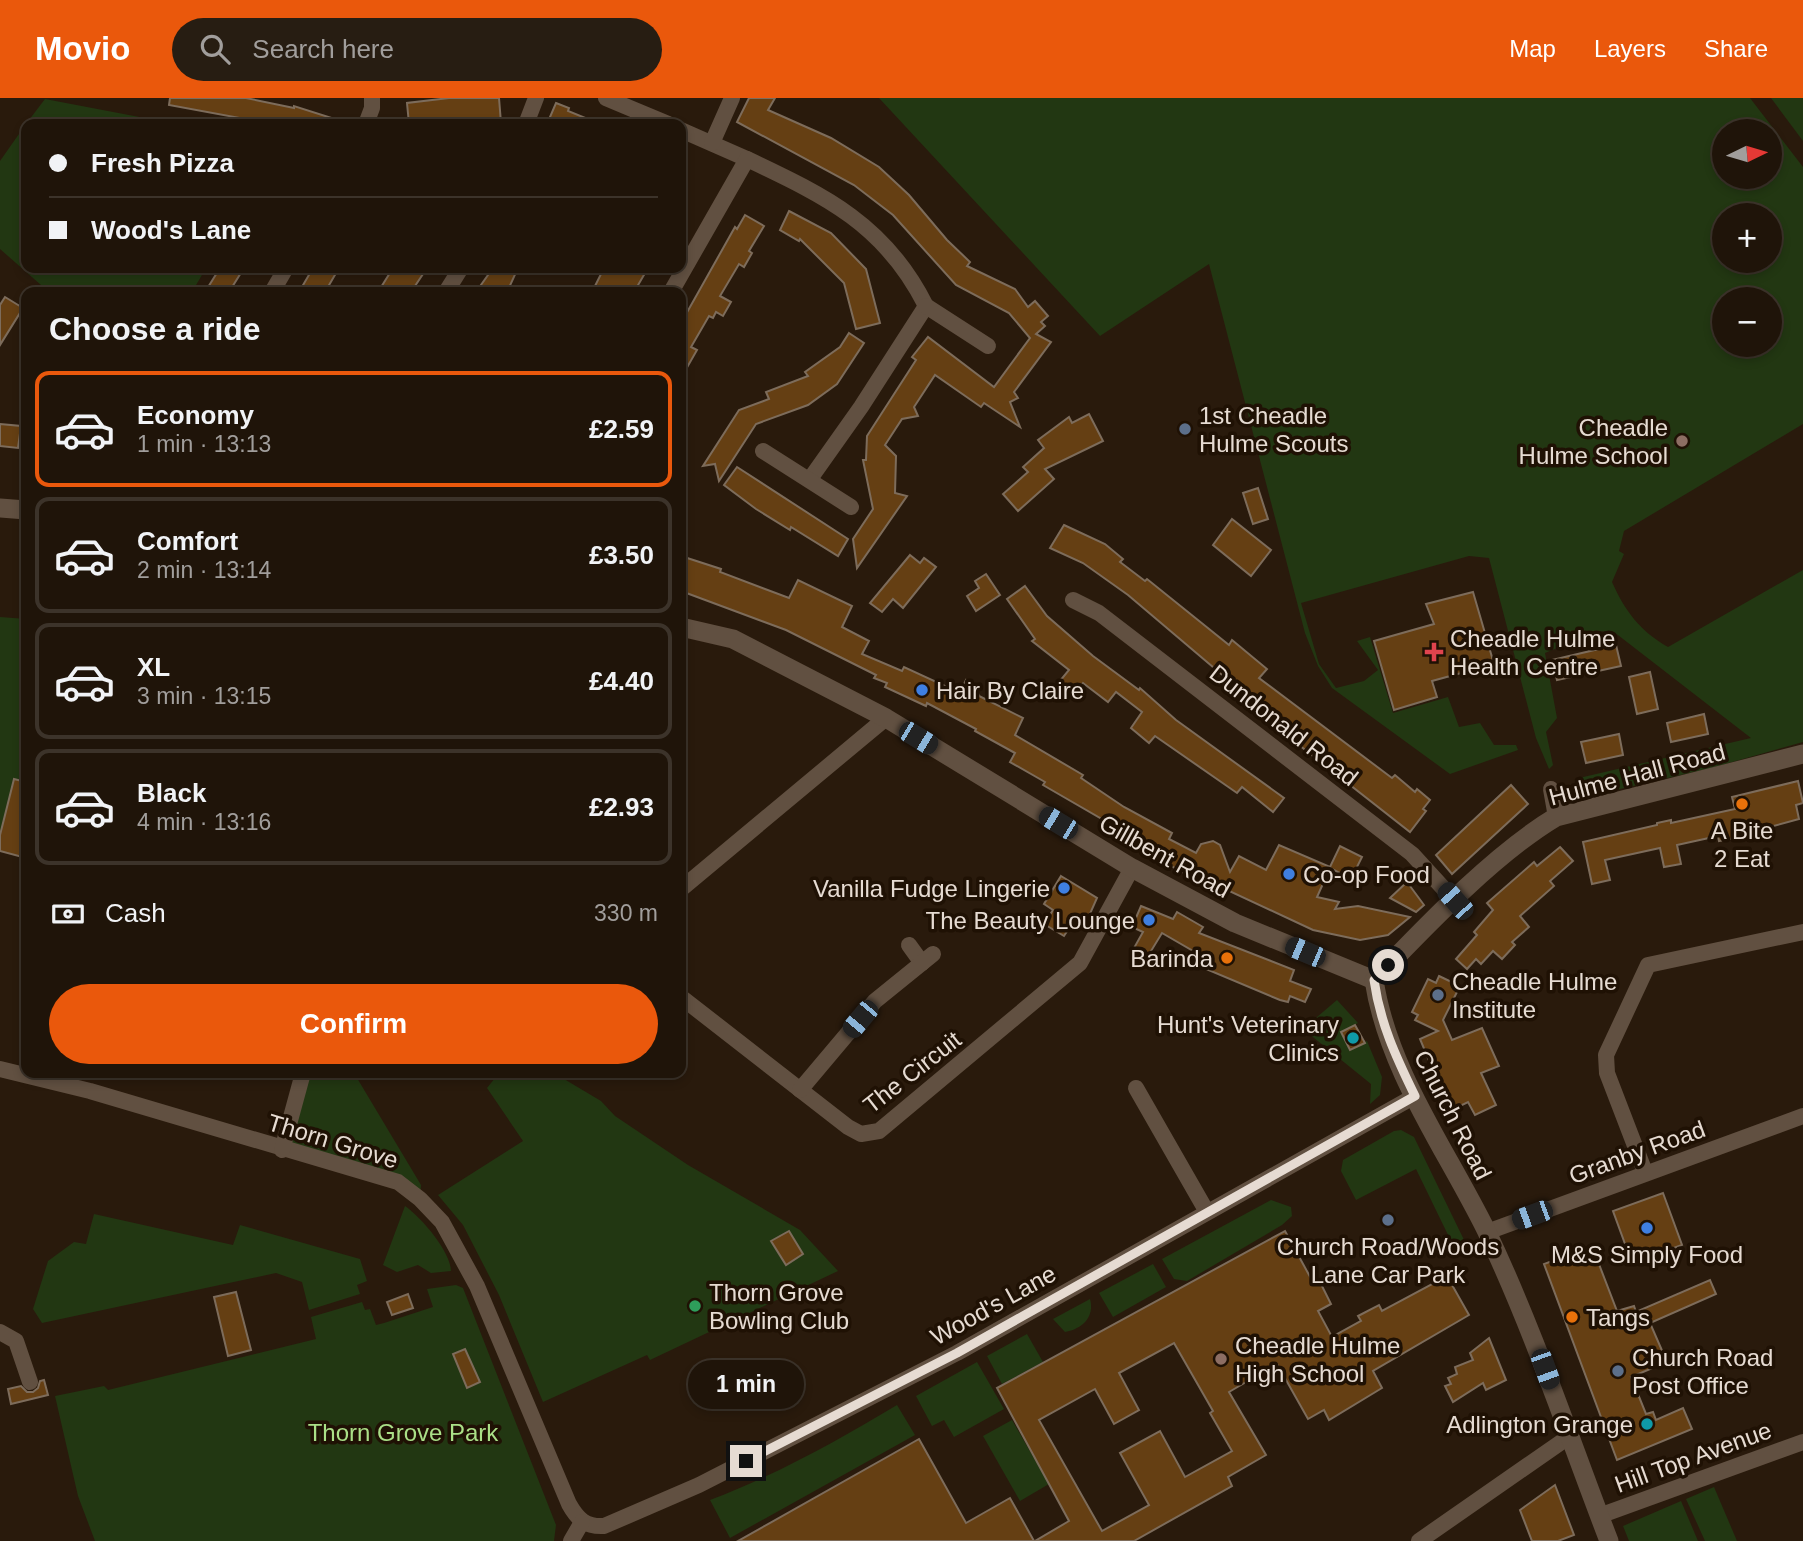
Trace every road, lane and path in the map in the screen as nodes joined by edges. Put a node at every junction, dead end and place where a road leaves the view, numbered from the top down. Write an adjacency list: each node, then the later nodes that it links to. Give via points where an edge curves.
1 (372, 98): 5 (street)
2 (537, 98): 6 (street)
3 (606, 98): 7 (street)
4 (732, 98): 9 (street)
5 (368, 119)
6 (528, 119)
7 (656, 119)
8 (686, 132): 9 (street)
9 (712, 143): 10 (street)
10 (747, 159): 11 (street); 12 (street, via 813,191 868,227 916,286)
11 (686, 266)
12 (926, 306): 13 (street); 15 (street)
13 (988, 346)
14 (763, 451): 15 (street)
15 (810, 479): 16 (street)
16 (851, 507)
17 (0, 508): 18 (main road)
18 (21, 510)
19 (1073, 600): 27 (street, Dundonald Road, via 1099,613 1361,813 1412,854)
20 (686, 628): 21 (main road, Gillbent Road, via 733,639)
21 (886, 718): 25 (main road, Gillbent Road); 26 (street)
22 (1803, 754): 24 (main road, Hulme Hall Road)
23 (1551, 789): 24 (street)
24 (1556, 817): 27 (main road, Hulme Hall Road, via 1537,828)
25 (1132, 868): 30 (main road, Gillbent Road, via 1235,923); 37 (street, The Circuit, via 1080,963 879,1131 861,1134)
26 (686, 885)
27 (1455, 901): 30 (main road, Hulme Hall Road)
28 (1803, 932): 41 (street, via 1648,965 1606,1055 1607,1073)
29 (909, 945): 37 (street, via 928,959 875,1001)
30 (1374, 980): 38 (main road, Church Road, via 1379,1016)
31 (686, 1002): 37 (street, The Circuit)
32 (0, 1069): 33 (street, Thorn Grove)
33 (21, 1074)
34 (37, 1078): 40 (street, Thorn Grove)
35 (302, 1078): 40 (street)
36 (1136, 1088): 42 (street)
37 (800, 1090)
38 (1415, 1096): 42 (street, Wood's Lane); 43 (main road, Church Road)
39 (1803, 1116): 41 (street, Granby Road)
40 (282, 1150): 49 (street, Thorn Grove, via 398,1182 442,1222 477,1286 569,1504)
41 (1645, 1172): 43 (street, Granby Road)
42 (1206, 1212): 49 (street, Wood's Lane, via 957,1353 699,1485 604,1526)
43 (1487, 1232): 46 (main road, Church Road)
44 (0, 1332): 45 (street, via 16,1340)
45 (30, 1382)
46 (1570, 1436): 48 (main road, Church Road); 51 (street)
47 (1803, 1442): 48 (street, Hill Top Avenue)
48 (1599, 1516): 52 (main road, Church Road)
49 (582, 1522): 50 (street)
50 (571, 1541)
51 (1419, 1541)
52 (1609, 1541)

